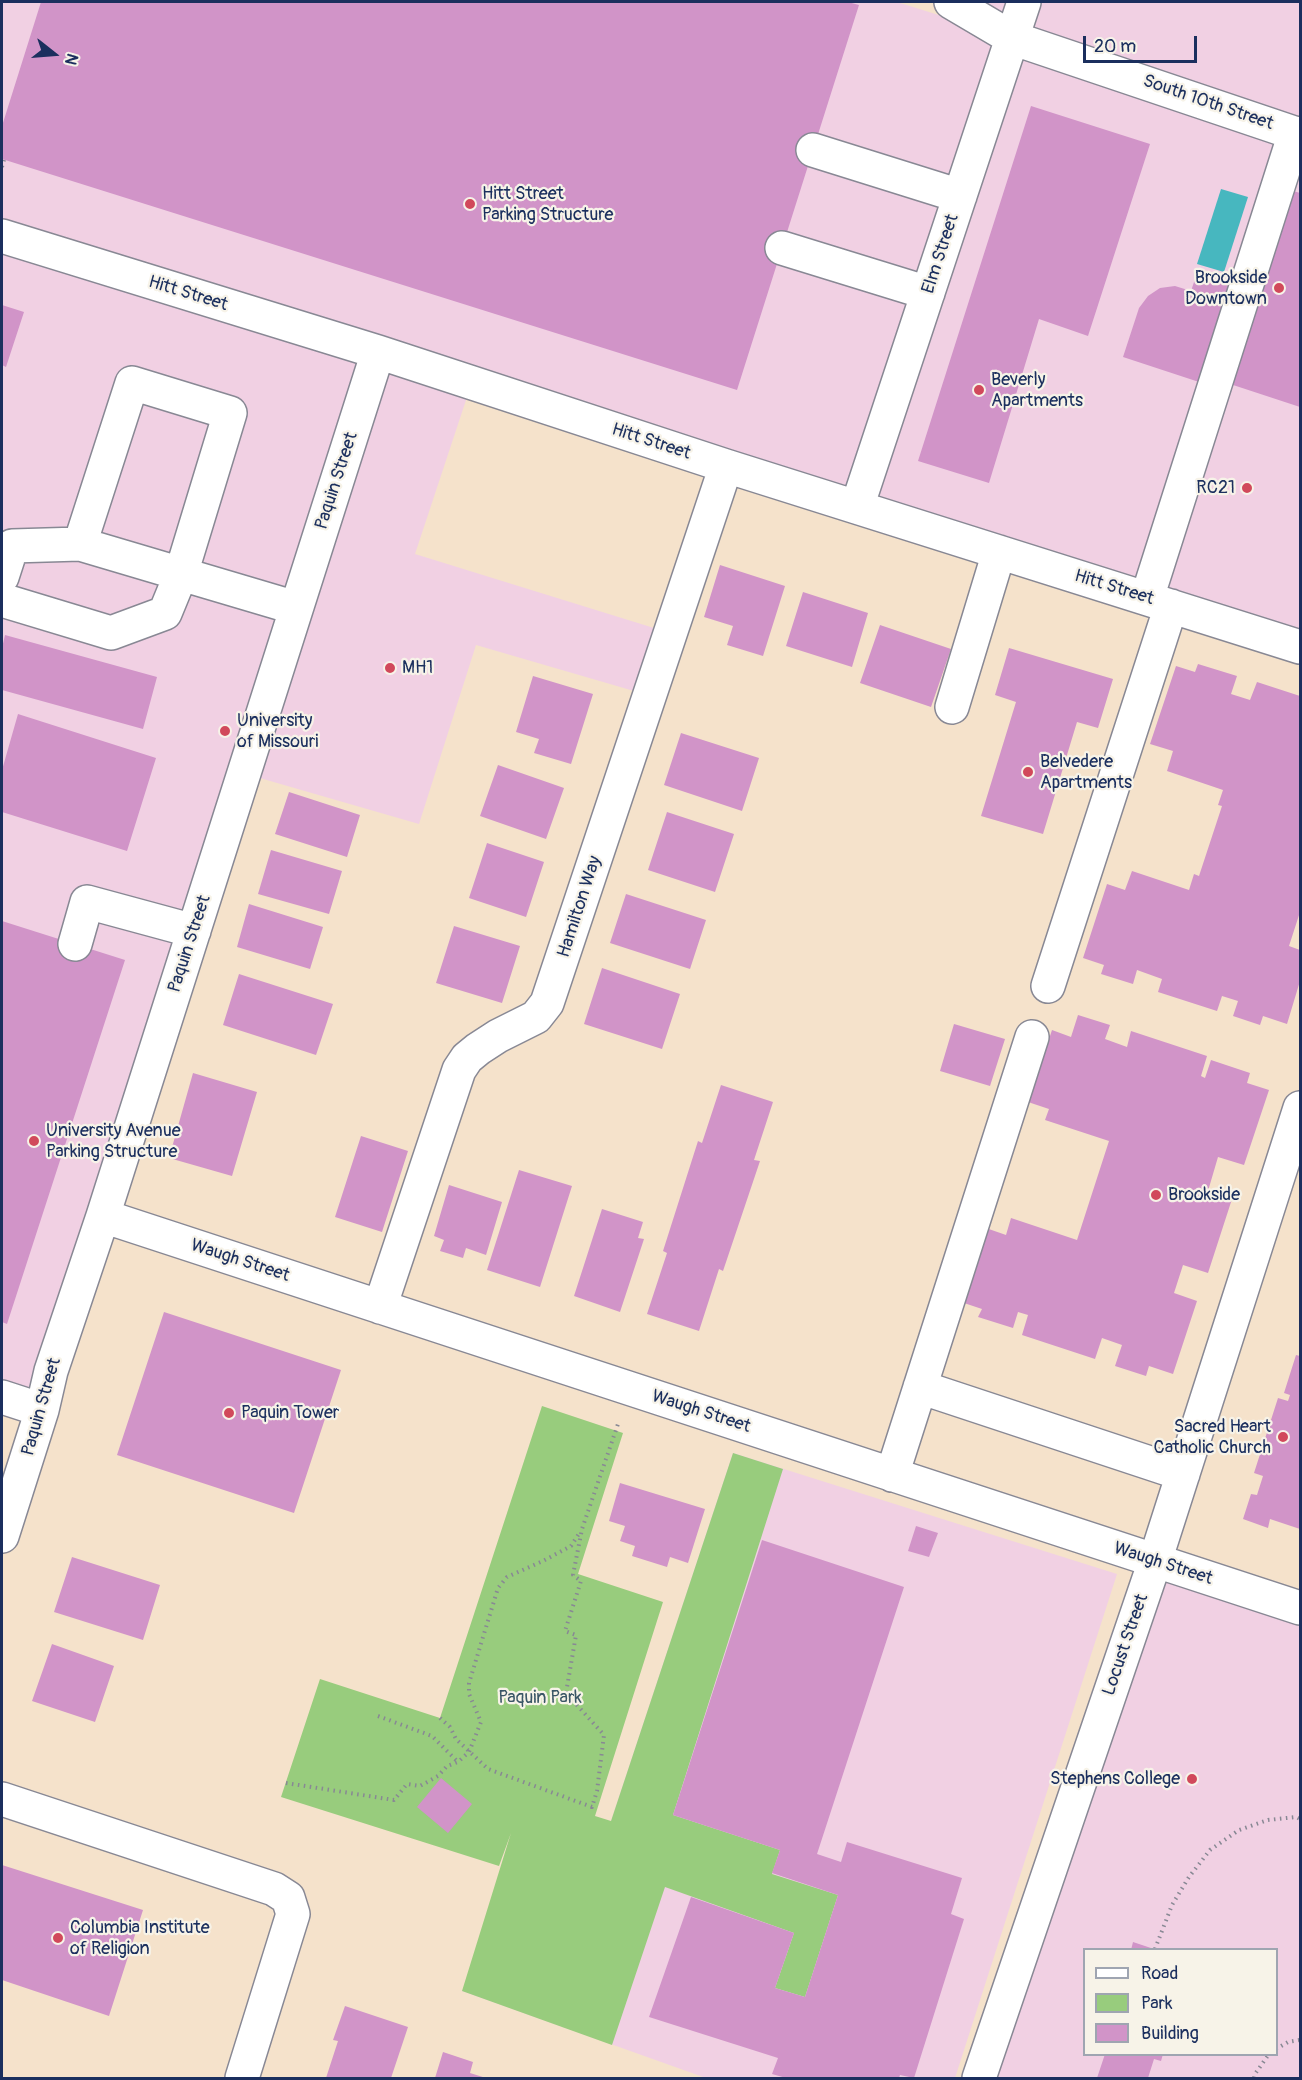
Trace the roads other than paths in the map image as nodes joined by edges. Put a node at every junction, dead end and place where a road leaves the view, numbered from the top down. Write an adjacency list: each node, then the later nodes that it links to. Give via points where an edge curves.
1 (951, 2): 3 (street, South 10th Street)
2 (1024, 2): 3 (street, Elm Street)
3 (1012, 38): 4 (street, South 10th Street); 6 (street, Elm Street)
4 (1298, 134): 18 (street)
5 (813, 150): 6 (street)
6 (960, 196): 9 (street, Elm Street)
7 (2, 236): 10 (street, Hitt Street)
8 (782, 248): 9 (street)
9 (928, 293): 12 (street, Elm Street)
10 (378, 352): 11 (street, Hitt Street); 19 (street, Paquin Street)
11 (726, 466): 12 (street, Hitt Street); 28 (street, Hamilton Way, via 547,1003 536,1017 478,1049 459,1070)
12 (857, 507): 14 (street, Hitt Street)
13 (81, 544): 15 (street); 15 (street, via 132,383 230,413); 16 (street, via 12,546)
14 (999, 552): 18 (street, Hitt Street); 21 (street)
15 (181, 574): 17 (street, via 165,613 111,633); 19 (street)
16 (2, 577)
17 (2, 600)
18 (1159, 602): 20 (street, Hitt Street); 24 (street)
19 (296, 608): 22 (street, Paquin Street)
20 (1300, 647)
21 (952, 706)
22 (194, 931): 23 (street, via 87,902); 27 (street, Paquin Street)
23 (75, 944)
24 (1048, 986)
25 (1032, 1037): 29 (street)
26 (1300, 1108): 32 (street, Locust Street)
27 (103, 1216): 28 (street, Waugh Street); 31 (street, Paquin Street, via 51,1371)
28 (380, 1307): 33 (street, Waugh Street)
29 (920, 1387): 32 (street); 33 (street)
30 (2, 1396): 31 (street)
31 (42, 1410): 34 (street, Paquin Street)
32 (1183, 1474): 35 (street, Locust Street)
33 (892, 1475): 35 (street, Waugh Street)
34 (2, 1536)
35 (1155, 1561): 36 (street, Waugh Street); 39 (street, Locust Street)
36 (1300, 1608)
37 (2, 1799): 38 (street, via 288,1898 293,1914)
38 (242, 2079)
39 (979, 2079)

